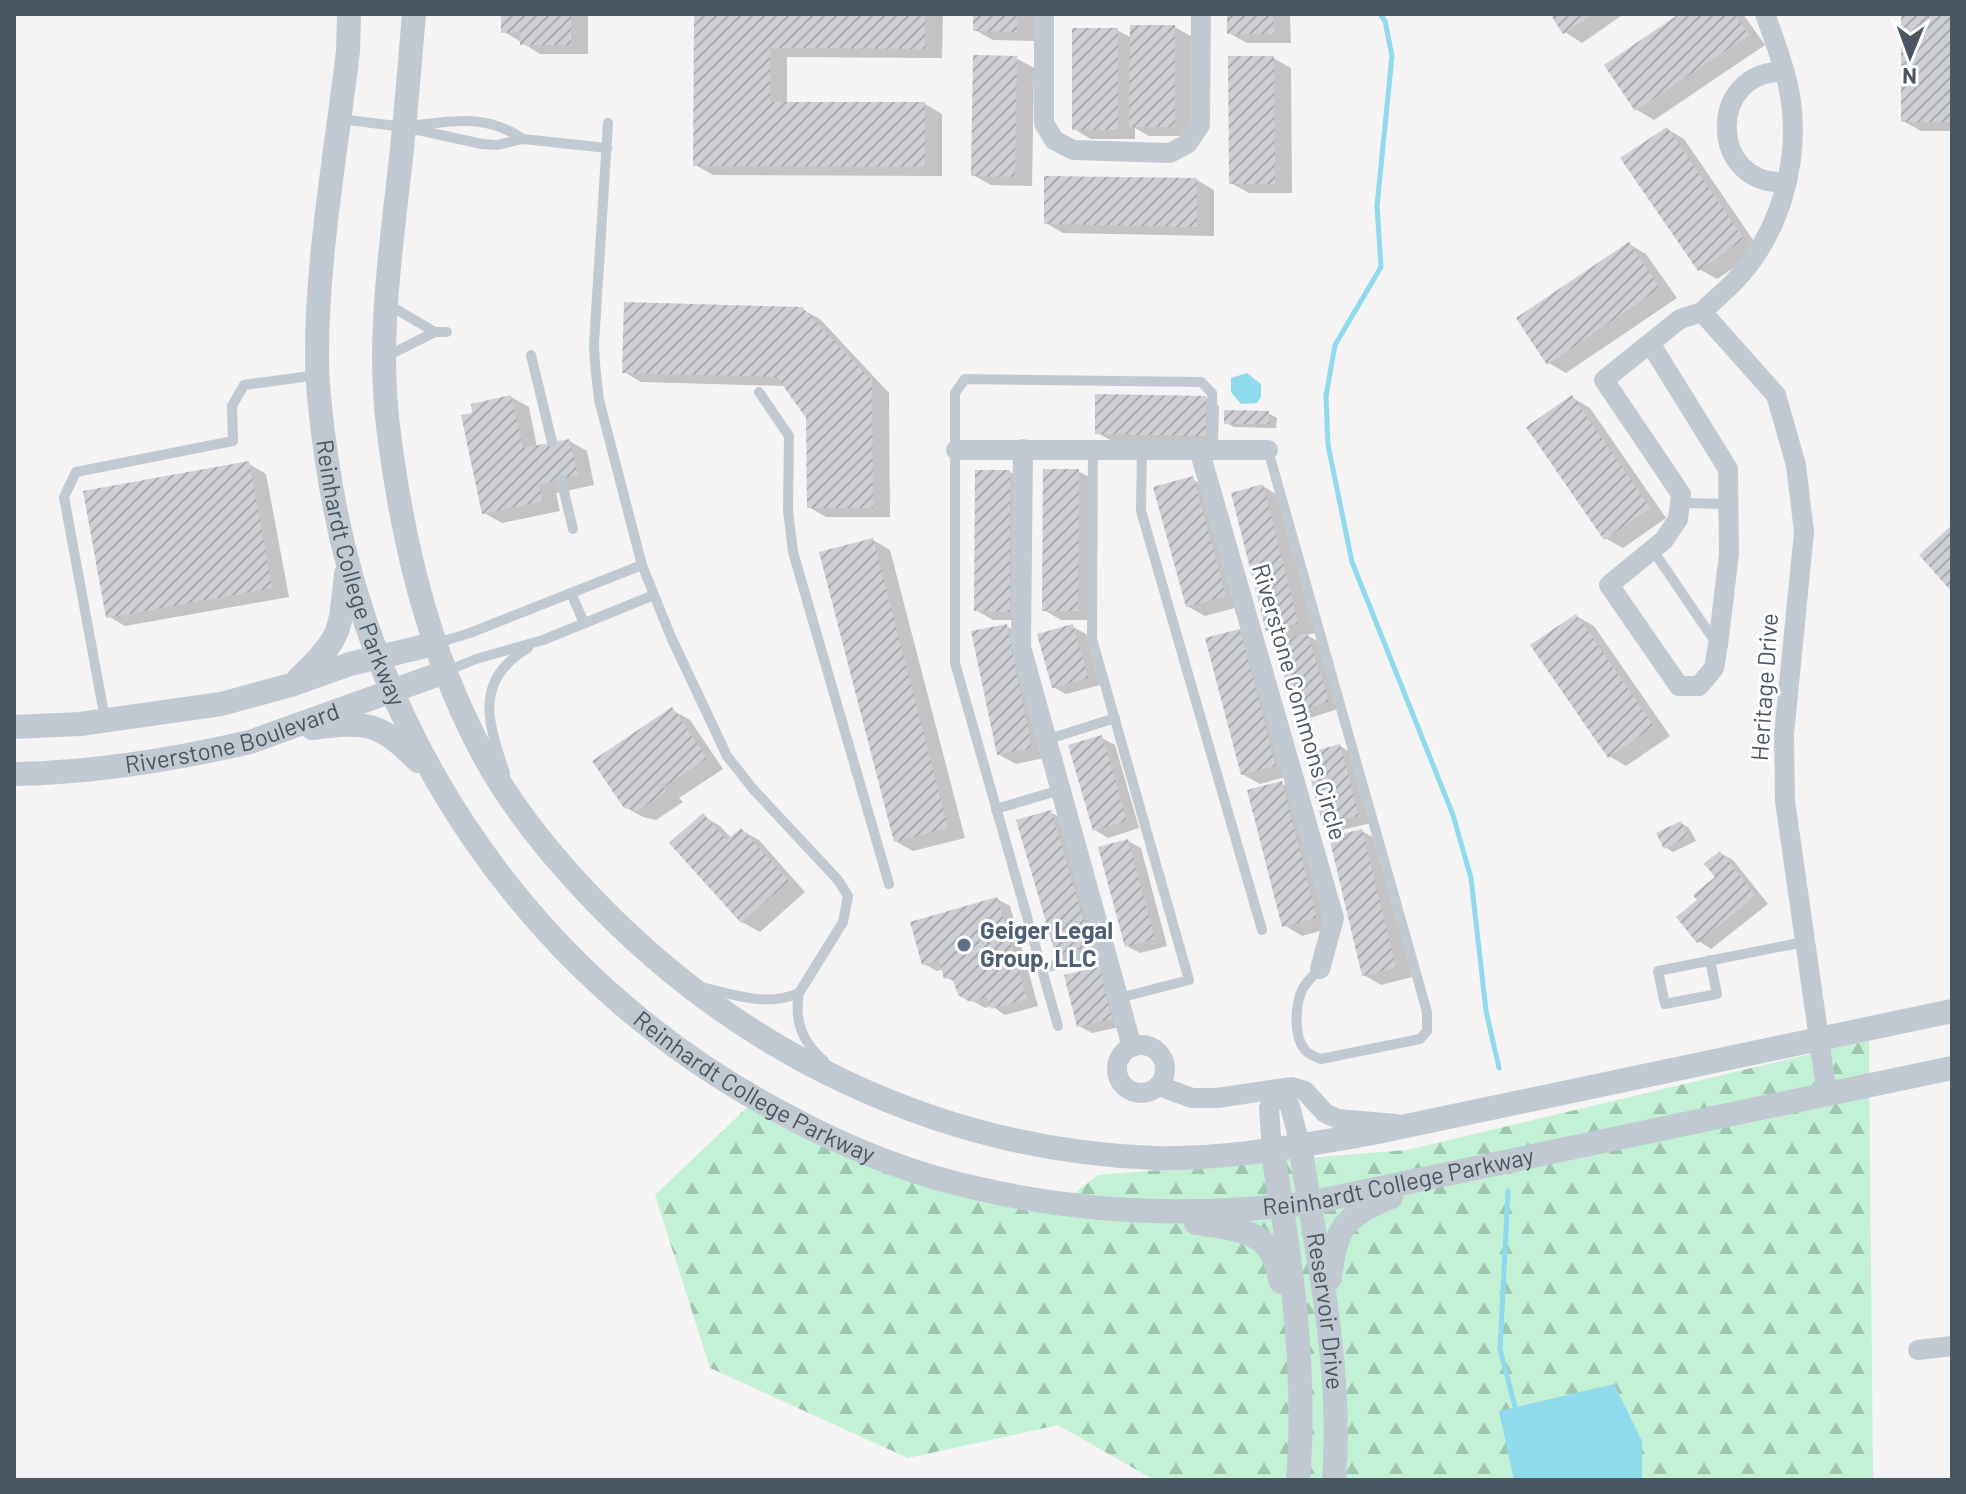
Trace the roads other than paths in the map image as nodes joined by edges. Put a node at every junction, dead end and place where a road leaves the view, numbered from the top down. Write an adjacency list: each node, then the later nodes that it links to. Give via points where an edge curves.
1 (349, 14): 7 (street, Reinhardt College Parkway)
2 (414, 14): 9 (street, Reinhardt College Parkway)
3 (1044, 14): 4 (street, via 1044,123 1054,140 1073,150 1170,153 1187,144 1200,125)
4 (1201, 14)
5 (1765, 14): 6 (street)
6 (1785, 72): 12 (street, via 1793,128); 12 (street, via 1755,78 1739,92 1728,111 1726,132 1745,170 1763,181)
7 (340, 119): 9 (lane); 18 (street, Reinhardt College Parkway, via 320,291)
8 (608, 123): 11 (lane)
9 (404, 127): 10 (lane, via 482,144); 10 (lane, via 471,120 498,124); 13 (street, Reinhardt College Parkway)
10 (523, 139): 11 (lane)
11 (607, 148): 33 (lane, via 595,364 599,400)
12 (1787, 182): 14 (street, via 1758,250)
13 (385, 303): 17 (street, Reinhardt College Parkway); 17 (lane, via 441,332)
14 (1702, 312): 15 (street, via 1680,319); 56 (street, Heritage Drive, via 1776,395 1796,465 1804,532 1784,734 1785,801)
15 (1650, 343): 28 (street, via 1604,380 1681,494); 29 (street, via 1728,469)
16 (531, 355): 20 (lane)
17 (384, 357): 38 (street, Reinhardt College Parkway, via 387,424 405,537)
18 (318, 375): 32 (street, Reinhardt College Parkway, via 328,466); 45 (lane, via 244,385 232,406 233,441 76,472 64,497)
19 (759, 392): 54 (lane, via 789,436 793,552)
20 (552, 442)
21 (1023, 449): 22 (street); 25 (street); 48 (street, via 1021,647)
22 (1093, 449): 23 (street); 44 (lane, via 1092,639)
23 (1142, 449): 24 (street); 55 (lane, via 1141,511)
24 (1206, 449): 25 (lane, via 1212,393 1201,382 965,379 955,393); 26 (street); 60 (street, Riverstone Commons Circle, via 1334,918)
25 (956, 450): 53 (lane, via 955,663)
26 (1268, 450): 60 (lane, via 1427,1012 1427,1031 1420,1039 1321,1059 1312,1056 1300,1040 1297,1012 1303,987)
27 (561, 479): 30 (lane)
28 (1680, 503): 29 (lane); 31 (street, via 1678,519)
29 (1728, 504): 39 (street, via 1729,554)
30 (573, 529)
31 (1652, 549): 39 (lane); 39 (street, via 1609,585 1679,686 1699,686 1714,668)
32 (348, 556): 40 (street, Reinhardt College Parkway); 42 (street, via 340,629 325,654)
33 (642, 565): 34 (lane); 35 (lane)
34 (571, 593): 36 (lane); 38 (lane)
35 (654, 595): 36 (lane); 62 (lane, via 727,756 848,896 843,922)
36 (584, 623): 37 (lane)
37 (543, 640): 41 (lane); 52 (lane, via 514,656 491,687 490,730)
38 (434, 644): 40 (street, Riverstone Boulevard); 41 (street, Reinhardt College Parkway)
39 (1718, 645)
40 (378, 657): 42 (street, Riverstone Boulevard); 43 (street, Reinhardt College Parkway)
41 (445, 672): 43 (street, Riverstone Boulevard); 52 (street, Reinhardt College Parkway, via 484,756)
42 (291, 685): 45 (street, Riverstone Boulevard, via 221,704)
43 (391, 691): 47 (street, Riverstone Boulevard); 50 (street, Reinhardt College Parkway)
44 (1115, 718): 48 (lane); 63 (lane, via 1189,980)
45 (106, 721): 46 (street, Riverstone Boulevard)
46 (14, 727)
47 (274, 733): 49 (street, Riverstone Boulevard, via 151,762); 50 (street, via 354,723 380,729)
48 (1046, 740): 51 (street)
49 (14, 774)
50 (434, 777): 79 (street, Reinhardt College Parkway, via 485,857 559,945 648,1027 729,1084 820,1133 913,1170 978,1189)
51 (1060, 790): 53 (lane); 57 (street)
52 (516, 805): 61 (street, Reinhardt College Parkway, via 550,852 631,940)
53 (996, 809): 59 (lane)
54 (889, 884)
55 (1262, 930)
56 (1804, 942): 58 (lane); 66 (street, Heritage Drive)
57 (1106, 951): 59 (lane); 63 (street)
58 (1710, 960): 58 (lane, via 1658,971 1665,1004 1717,994)
59 (1041, 969): 65 (lane)
60 (1320, 969)
61 (685, 985): 62 (lane, via 757,1000); 70 (street, Reinhardt College Parkway, via 764,1040)
62 (799, 993): 70 (lane, via 798,1018 805,1041)
63 (1119, 998): 67 (street)
64 (1952, 1011): 66 (street, Reinhardt College Parkway)
65 (1058, 1026)
66 (1817, 1039): 72 (street, Heritage Drive); 73 (street, Reinhardt College Parkway)
67 (1132, 1047): 69 (street, via 1154,1048 1162,1056 1165,1076); 69 (street, via 1118,1062 1121,1083 1139,1094)
68 (1952, 1068): 72 (street, Reinhardt College Parkway)
69 (1159, 1086): 71 (street, via 1192,1098)
70 (857, 1088): 75 (street, Reinhardt College Parkway, via 908,1110 1005,1138 1106,1155 1159,1158)
71 (1276, 1091): 73 (street, via 1305,1091 1338,1119); 74 (street, via 1290,1106); 75 (street, via 1269,1108)
72 (1827, 1095): 76 (street, Reinhardt College Parkway)
73 (1411, 1125): 74 (street, Reinhardt College Parkway)
74 (1300, 1145): 75 (street, Reinhardt College Parkway); 77 (street, Reservoir Drive)
75 (1272, 1149): 78 (street, Reservoir Drive)
76 (1441, 1176): 77 (street, Reinhardt College Parkway); 80 (street, via 1347,1220 1334,1243)
77 (1309, 1203): 78 (street, Reinhardt College Parkway); 80 (street, Reservoir Drive)
78 (1282, 1206): 79 (street, Reinhardt College Parkway, via 1210,1213); 81 (street, Reservoir Drive)
79 (1111, 1210): 81 (street, via 1255,1236 1270,1250)
80 (1326, 1312): 85 (street, Reservoir Drive)
81 (1295, 1323): 84 (street, Reservoir Drive)
82 (1952, 1346): 83 (street)
83 (1918, 1350)
84 (1298, 1480)
85 (1334, 1480)

